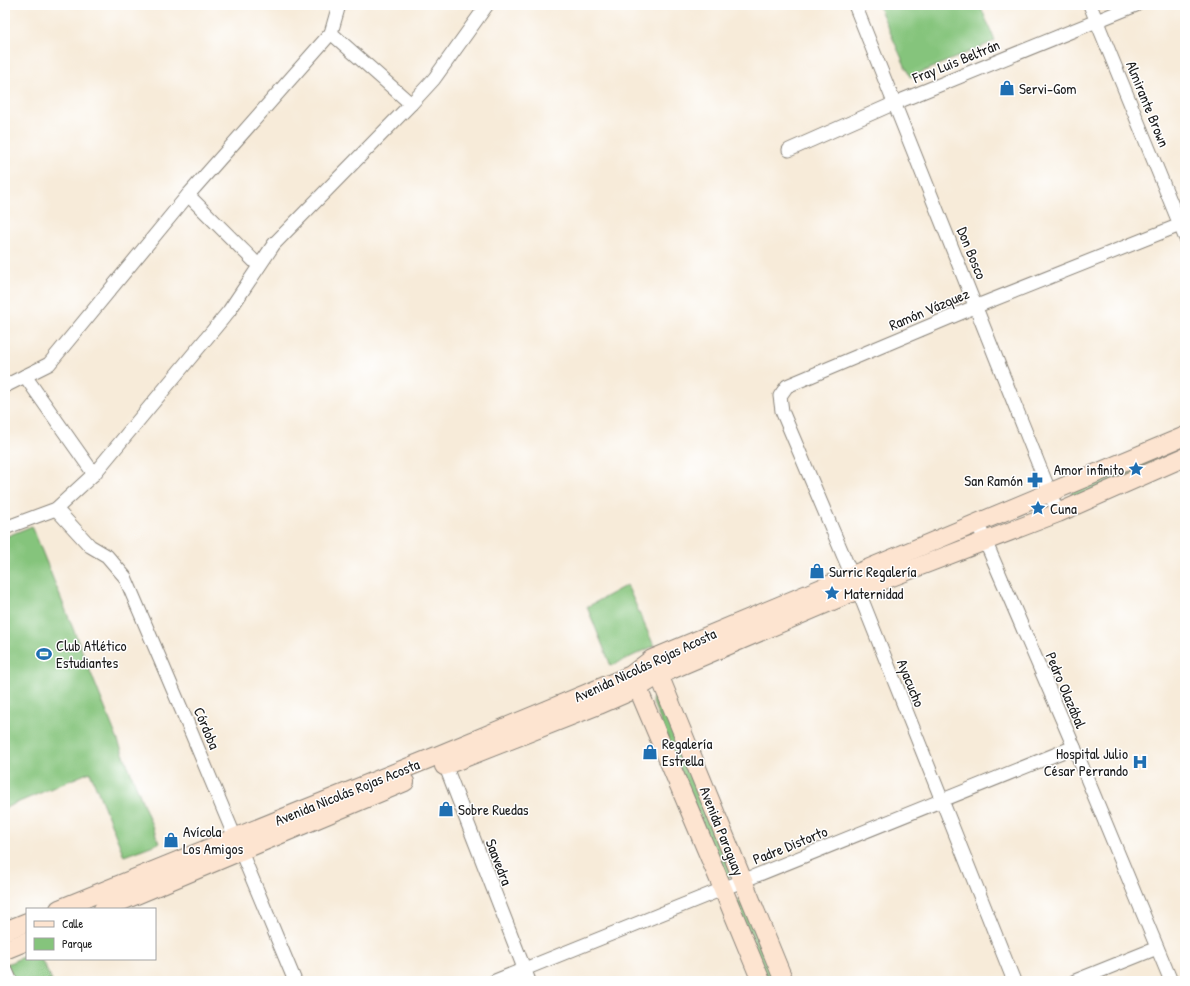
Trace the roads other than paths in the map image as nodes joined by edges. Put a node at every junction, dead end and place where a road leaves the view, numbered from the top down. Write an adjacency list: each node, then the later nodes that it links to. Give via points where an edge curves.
1 (339, 5): 7 (street)
2 (487, 5): 9 (street, via 434,79)
3 (855, 5): 8 (street, Don Bosco)
4 (1090, 5): 6 (street, Almirante Brown)
5 (1136, 5): 6 (street, Fray Luis Beltrán)
6 (1096, 20): 8 (street, Fray Luis Beltrán); 12 (street, Almirante Brown)
7 (331, 33): 9 (street); 11 (street)
8 (895, 103): 10 (street, Fray Luis Beltrán); 15 (street, Don Bosco)
9 (411, 104): 14 (street, via 274,244)
10 (789, 150)
11 (188, 195): 14 (street); 16 (street, via 49,364)
12 (1182, 224): 13 (street, Almirante Brown); 15 (street, Ramón Vázquez)
13 (1185, 237)
14 (259, 266): 21 (street, via 229,311)
15 (976, 306): 18 (street, Ramón Vázquez, via 787,386); 22 (street, Don Bosco)
16 (25, 376): 17 (street); 21 (street)
17 (5, 386)
18 (780, 396): 28 (street, Ayacucho, via 782,411)
19 (1185, 436): 22 (main road, Avenida Nicolás Rojas Acosta)
20 (1185, 457): 24 (main road, Avenida Nicolás Rojas Acosta)
21 (94, 474): 23 (street)
22 (1050, 492): 24 (street, Don Bosco); 25 (main road, Avenida Nicolás Rojas Acosta)
23 (56, 509): 26 (street); 34 (street, Córdoba, via 90,546 107,556 124,577)
24 (1058, 513): 27 (main road, Avenida Nicolás Rojas Acosta)
25 (977, 522): 27 (street, Pedro Olazábal); 28 (main road, Avenida Nicolás Rojas Acosta)
26 (5, 528)
27 (986, 541): 28 (main road, Avenida Nicolás Rojas Acosta); 31 (street, Pedro Olazábal)
28 (854, 583): 29 (main road, Avenida Nicolás Rojas Acosta); 33 (street, Ayacucho)
29 (656, 667): 30 (main road, Avenida Nicolás Rojas Acosta); 35 (main road, Avenida Paraguay)
30 (635, 682): 32 (main road, Avenida Nicolás Rojas Acosta); 36 (main road, Avenida Paraguay)
31 (1074, 747): 33 (street, Padre Distorto); 42 (street, Pedro Olazábal)
32 (442, 760): 34 (main road, Avenida Nicolás Rojas Acosta); 45 (street, Saavedra)
33 (941, 801): 35 (street, Padre Distorto); 51 (street, Ayacucho)
34 (237, 844): 37 (main road, Avenida Nicolás Rojas Acosta); 38 (main road, Avenida Nicolás Rojas Acosta); 47 (street, Córdoba)
35 (742, 881): 36 (street, Padre Distorto); 50 (main road, Avenida Paraguay)
36 (723, 889): 45 (street, Padre Distorto); 49 (main road, Avenida Paraguay)
37 (62, 908)
38 (105, 908)
39 (26, 922): 40 (main road)
40 (5, 931)
41 (26, 941): 43 (main road)
42 (1157, 948): 52 (street); 53 (street, Pedro Olazábal)
43 (5, 950)
44 (5, 972): 46 (street)
45 (527, 975): 48 (street, Padre Distorto)
46 (9, 981)
47 (295, 981)
48 (495, 981)
49 (761, 981)
50 (784, 981)
51 (1014, 981)
52 (1074, 981)
53 (1171, 981)

